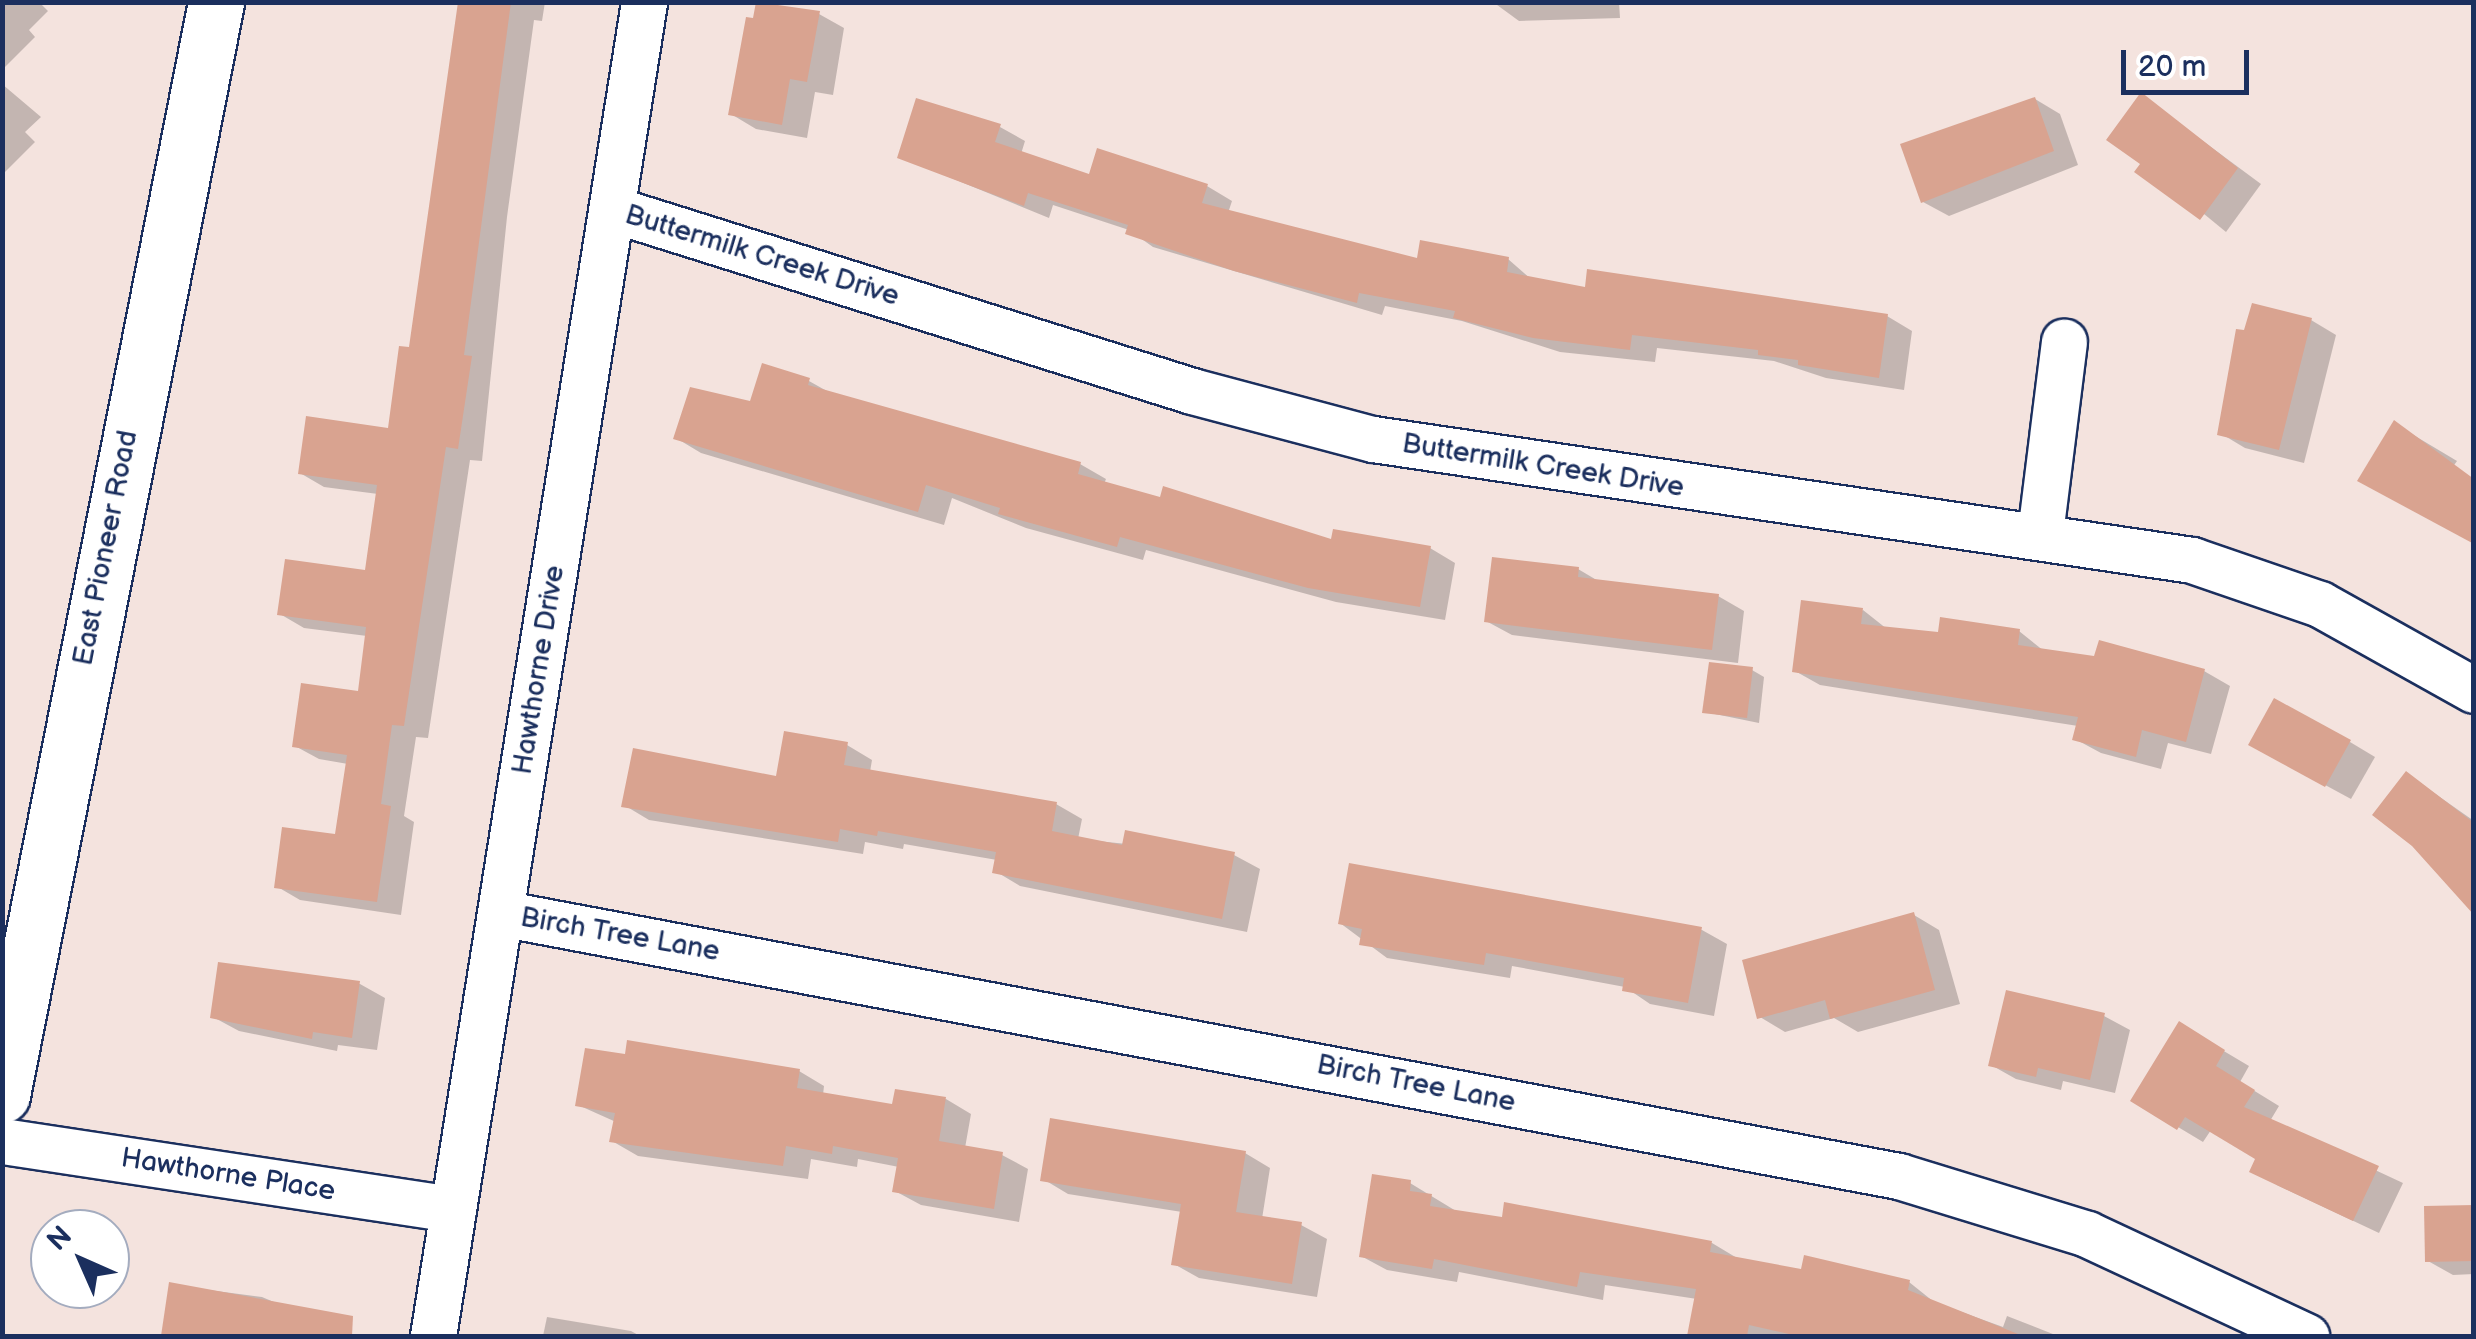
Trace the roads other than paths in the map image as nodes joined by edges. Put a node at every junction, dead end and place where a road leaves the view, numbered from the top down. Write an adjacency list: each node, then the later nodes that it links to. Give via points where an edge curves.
1 (216, 2): 8 (main road, East Pioneer Road)
2 (644, 2): 3 (street, Hawthorne Drive)
3 (612, 208): 5 (street, Buttermilk Creek Drive, via 1192,391 1373,439 1557,471); 7 (street, Hawthorne Drive)
4 (2064, 341): 5 (street)
5 (2040, 534): 6 (street, Buttermilk Creek Drive, via 2148,550 2264,582 2361,623)
6 (2474, 690)
7 (500, 913): 10 (street, Hawthorne Drive); 12 (street, Birch Tree Lane, via 1899,1176 2087,1234)
8 (2, 1096)
9 (2, 1141): 10 (street, Hawthorne Place)
10 (453, 1209): 11 (street, Hawthorne Drive)
11 (433, 1336)
12 (2306, 1336)

